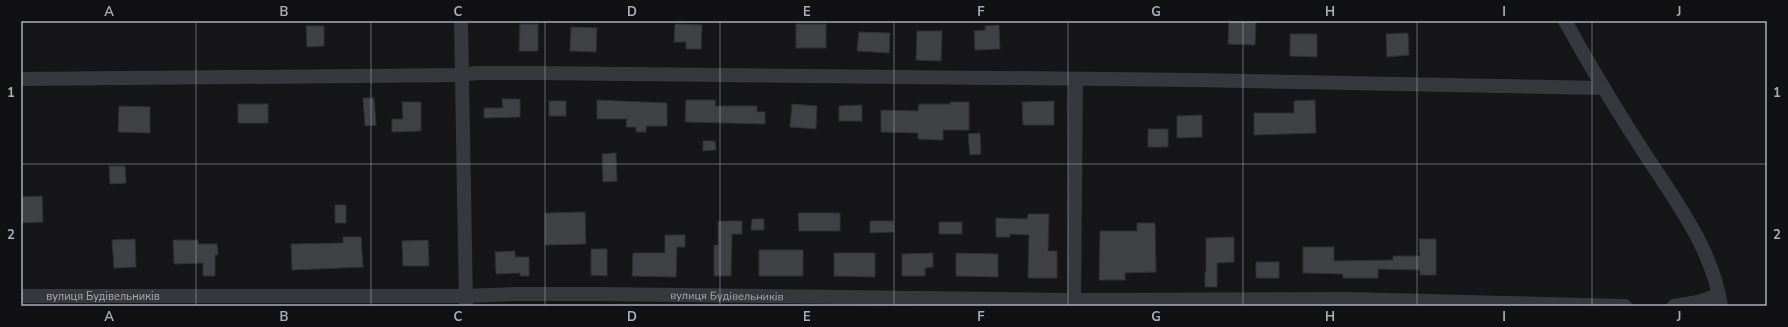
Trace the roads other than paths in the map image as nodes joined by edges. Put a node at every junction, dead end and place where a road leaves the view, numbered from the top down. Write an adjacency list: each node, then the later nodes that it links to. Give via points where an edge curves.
1 (461, 21): 3 (street)
2 (1565, 21): 6 (street)
3 (461, 75): 4 (street); 5 (street, via 536,73); 8 (street)
4 (21, 79)
5 (1076, 80): 6 (street); 10 (street)
6 (1602, 88): 9 (street, via 1701,241)
7 (21, 296): 8 (street, вулиця Будівельників)
8 (466, 301): 10 (street, вулиця Будівельників, via 517,294 595,294)
9 (1720, 301): 12 (street)
10 (1074, 303): 11 (street, вулиця Будівельників, via 1350,299)
11 (1625, 306)
12 (1674, 306)

